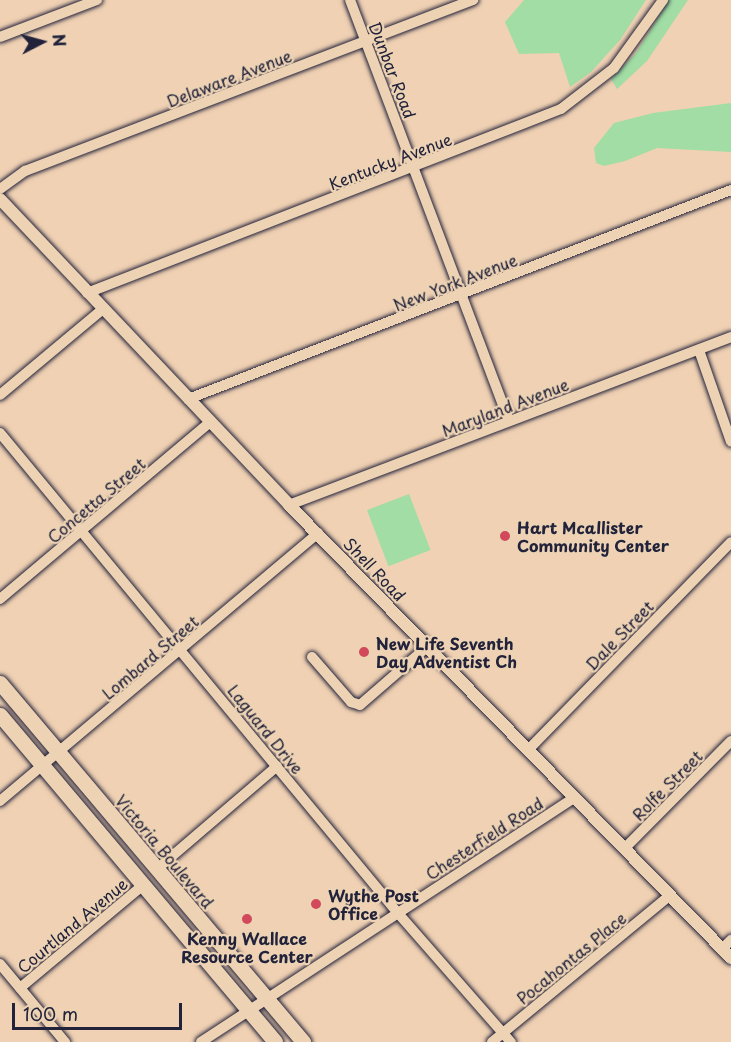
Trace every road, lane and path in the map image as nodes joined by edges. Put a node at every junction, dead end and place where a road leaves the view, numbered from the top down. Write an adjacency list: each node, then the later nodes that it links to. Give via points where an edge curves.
1 (97, 0): 5 (street)
2 (350, 0): 6 (street, Dunbar Road)
3 (473, 0): 6 (street, Delaware Avenue)
4 (663, 0): 7 (street, Kentucky Avenue, via 626,55 578,99 551,114)
5 (0, 37)
6 (366, 42): 7 (street, Dunbar Road); 8 (street, Delaware Avenue, via 25,171)
7 (415, 168): 11 (street, Kentucky Avenue); 12 (street, Dunbar Road)
8 (0, 189)
9 (731, 190): 12 (street, New York Avenue)
10 (0, 199): 11 (street, Shell Road)
11 (87, 293): 13 (street, Shell Road)
12 (462, 296): 17 (street, New York Avenue); 18 (street, Dunbar Road)
13 (103, 309): 16 (street); 17 (street, Shell Road)
14 (731, 337): 15 (street, Maryland Avenue)
15 (699, 350): 18 (street, Maryland Avenue); 21 (street)
16 (0, 395)
17 (188, 399): 19 (street, Shell Road)
18 (509, 421): 22 (street, Maryland Avenue)
19 (210, 422): 22 (street, Shell Road); 23 (street, Concetta Street)
20 (0, 434): 23 (street, Laguard Drive)
21 (731, 442)
22 (289, 505): 24 (street, Shell Road)
23 (84, 531): 26 (street, Concetta Street); 28 (street, Laguard Drive)
24 (318, 533): 27 (street, Shell Road); 28 (street, Lombard Street)
25 (731, 542): 33 (street, Dale Street)
26 (0, 599)
27 (428, 646): 29 (street, via 360,705 351,702); 33 (street, Shell Road)
28 (182, 650): 34 (street, Lombard Street); 36 (street, Laguard Drive)
29 (312, 657)
30 (0, 683): 34 (main road, Victoria Boulevard)
31 (0, 715): 35 (main road)
32 (731, 741): 39 (street, Rolfe Street)
33 (529, 749): 37 (street, Shell Road)
34 (59, 752): 35 (street, Lombard Street); 40 (main road, Victoria Boulevard)
35 (42, 765): 38 (street, Lombard Street); 41 (main road)
36 (277, 766): 40 (street); 43 (street, Laguard Drive)
37 (574, 798): 39 (street, Shell Road); 43 (street, Chesterfield Road)
38 (0, 801)
39 (624, 849): 42 (street, Shell Road)
40 (157, 869): 49 (main road, Victoria Boulevard)
41 (143, 885): 48 (street, Courtland Avenue); 50 (main road)
42 (669, 896): 44 (street, Shell Road); 51 (street, Pocahontas Place)
43 (397, 912): 49 (street, Chesterfield Road); 51 (street, Laguard Drive)
44 (728, 949)
45 (0, 964): 46 (street)
46 (9, 976): 47 (street); 48 (street)
47 (0, 984)
48 (20, 988): 52 (street)
49 (267, 999): 50 (street, Chesterfield Road); 55 (main road, Victoria Boulevard)
50 (249, 1011): 53 (street, Chesterfield Road); 54 (main road)
51 (503, 1033): 56 (street, Pocahontas Place); 57 (street, Laguard Drive)
52 (65, 1042)
53 (201, 1042)
54 (276, 1042)
55 (303, 1042)
56 (492, 1042)
57 (511, 1042)

